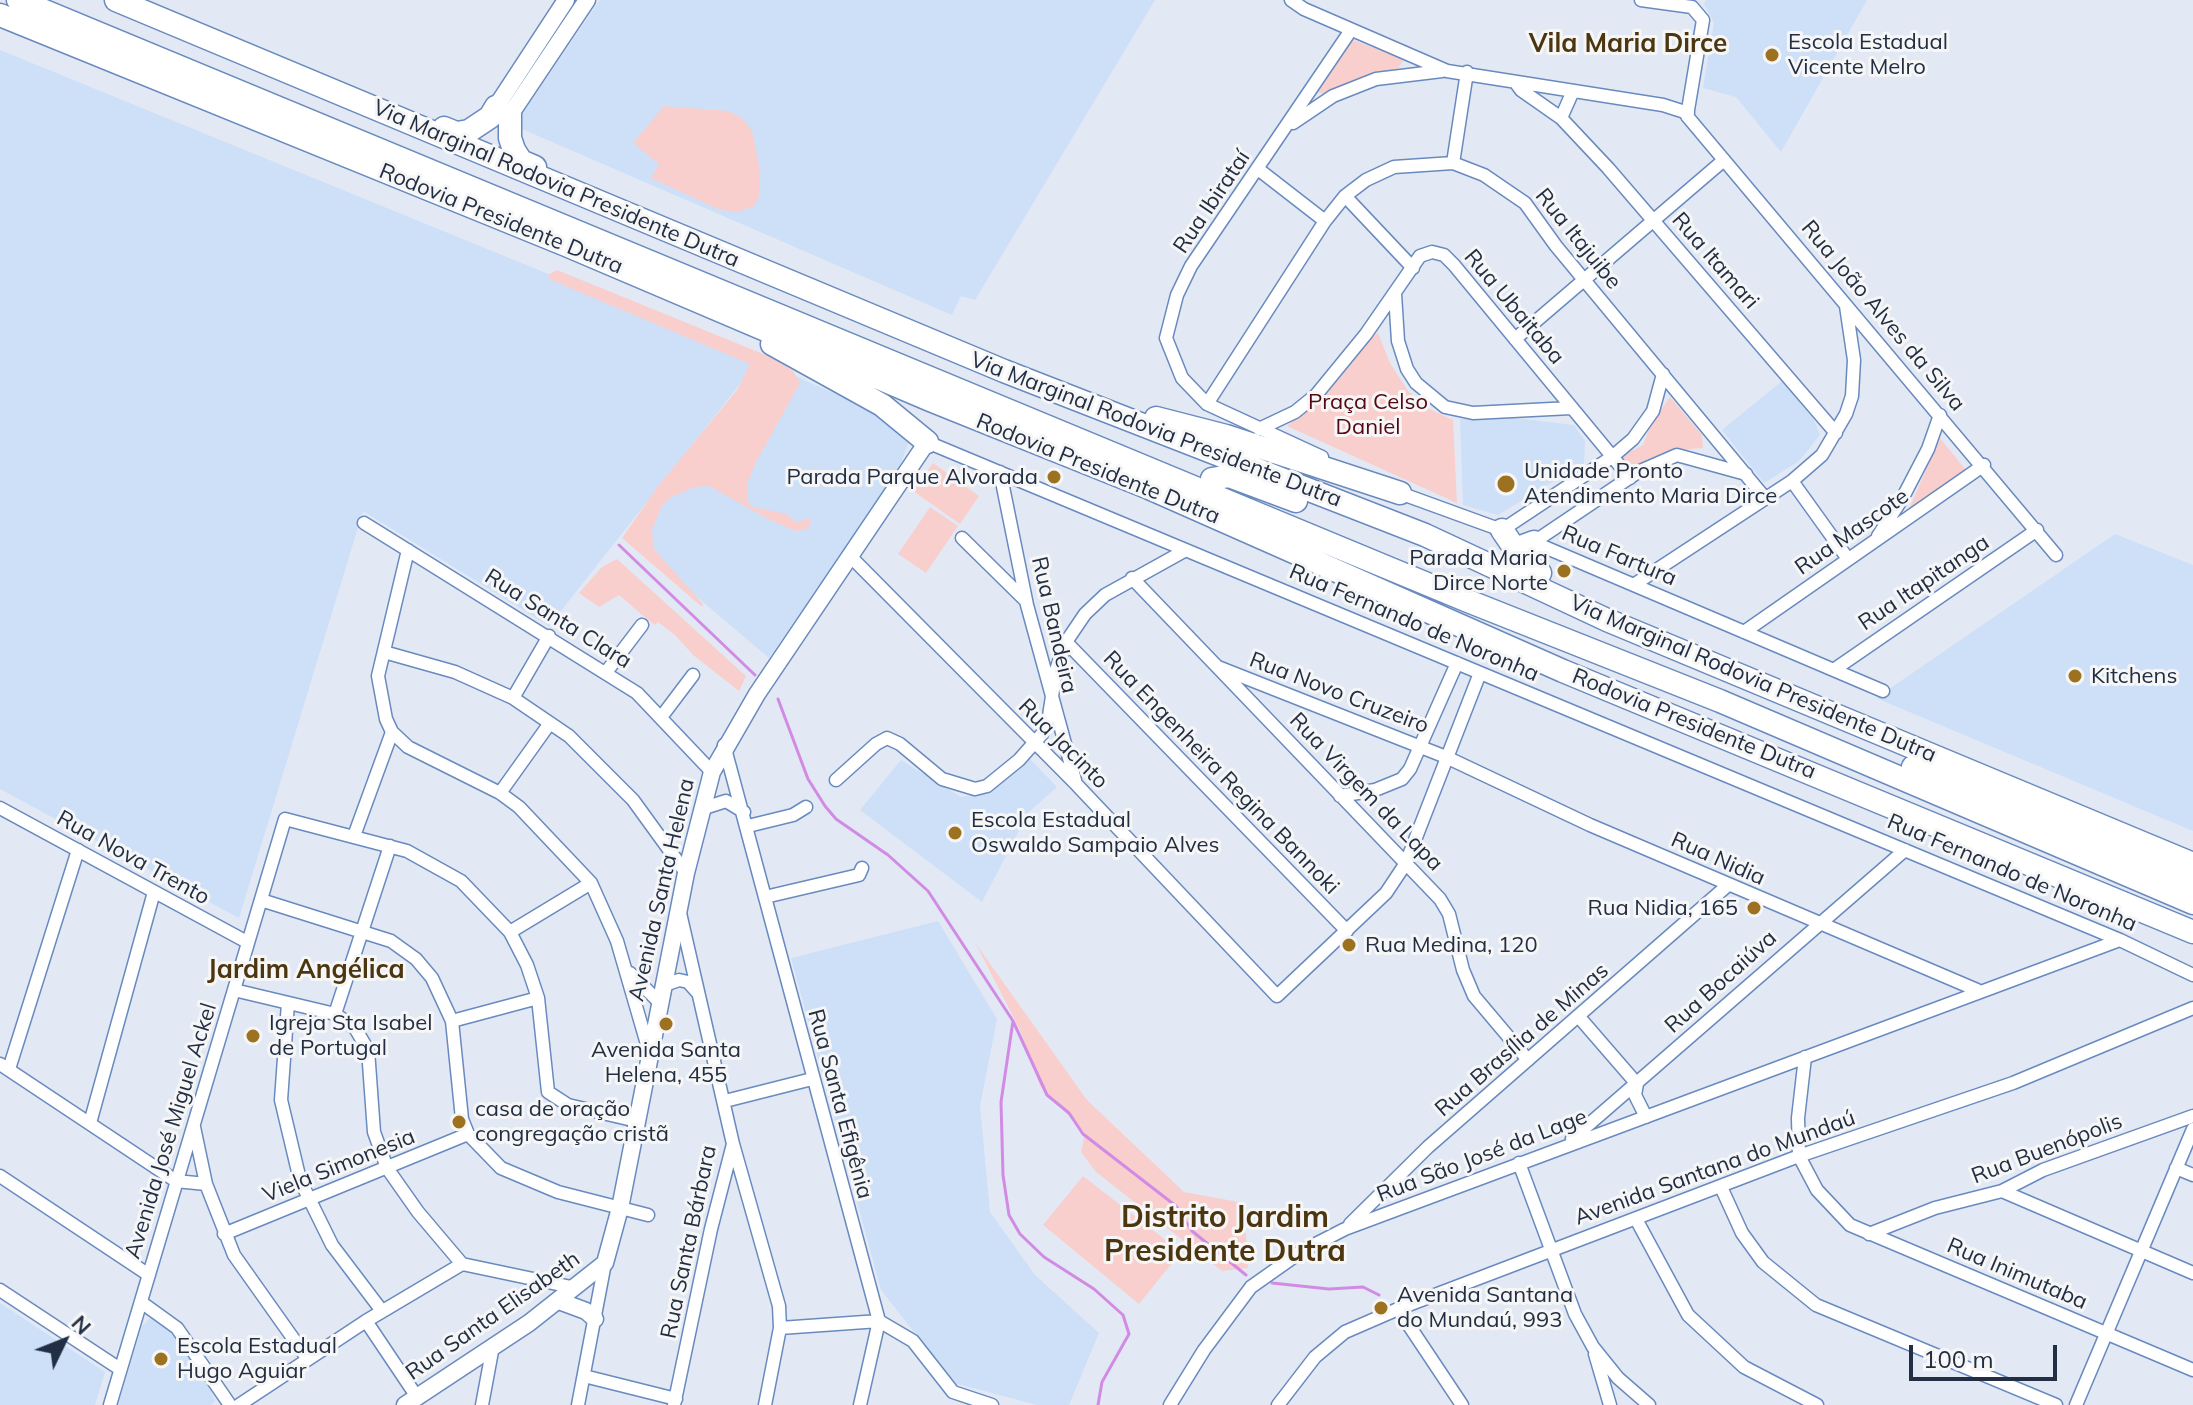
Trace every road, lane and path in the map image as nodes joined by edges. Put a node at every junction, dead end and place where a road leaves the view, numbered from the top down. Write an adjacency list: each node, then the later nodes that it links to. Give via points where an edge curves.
1 (18, 0): 123 (highway, Rodovia Presidente Dutra, via 1720,701)
2 (58, 0): 56 (highway, Rodovia Presidente Dutra)
3 (116, 0): 11 (highway, Via Marginal Rodovia Presidente Dutra)
4 (139, 0): 11 (highway)
5 (566, 0): 19 (street)
6 (587, 0): 19 (street)
7 (1291, 0): 12 (street)
8 (1641, 0): 9 (street)
9 (1694, 4): 18 (street, via 1703,20)
10 (0, 15): 33 (highway, Rodovia Presidente Dutra)
11 (160, 18): 17 (highway, Via Marginal Rodovia Presidente Dutra)
12 (1351, 30): 13 (street); 21 (street, Rua Ibirataí)
13 (1447, 71): 14 (street); 21 (street, via 1376,79 1333,96)
14 (1467, 72): 15 (street); 23 (street)
15 (1515, 82): 16 (street); 20 (street, Rua Itamari)
16 (1573, 91): 18 (street); 20 (street)
17 (354, 99): 19 (highway, via 386,103 456,133); 26 (highway, Via Marginal Rodovia Presidente Dutra)
18 (1689, 108): 22 (street, Rua João Alves da Silva)
19 (503, 111): 26 (highway, via 521,161 592,192)
20 (1561, 118): 28 (street, Rua Itamari)
21 (1287, 127): 24 (street, Rua Ibirataí)
22 (1724, 160): 28 (street); 32 (street, Rua João Alves da Silva)
23 (1453, 163): 25 (street, Rua Itajuibe, via 1394,167); 30 (street, Rua Itajuibe, via 1484,175 1525,203)
24 (1258, 169): 27 (street); 41 (street, Rua Ibirataí, via 1191,266 1168,322 1166,338 1174,365)
25 (1345, 196): 27 (street, Rua Itajuibe); 29 (street)
26 (611, 206): 39 (highway, Via Marginal Rodovia Presidente Dutra)
27 (1325, 221): 41 (street, Rua Itajuibe)
28 (1654, 221): 30 (street); 45 (street, Rua Itamari)
29 (1413, 268): 31 (street); 35 (street, Rua Ubaitaba, via 1420,256 1444,255)
30 (1585, 279): 35 (street); 40 (street, Rua Itajuibe)
31 (1395, 294): 34 (street); 36 (street)
32 (1846, 305): 37 (street, Rua João Alves da Silva); 38 (street)
33 (739, 319): 46 (highway, via 793,358 882,405); 129 (highway, Rodovia Presidente Dutra, via 1149,488 1563,671 1683,734 1802,769)
34 (1374, 323): 36 (street); 44 (street, via 1316,395)
35 (1515, 339): 42 (street, Rua Ubaitaba)
36 (1398, 341): 42 (street, via 1416,383 1445,407 1462,413)
37 (1878, 345): 38 (street); 43 (street, Rua João Alves da Silva)
38 (1853, 352): 45 (street, via 1852,396)
39 (1004, 371): 58 (highway, via 1037,374 1142,414); 71 (highway, Via Marginal Rodovia Presidente Dutra)
40 (1663, 374): 48 (street, Rua Itajuibe); 49 (street, via 1653,411)
41 (1207, 404): 44 (street)
42 (1571, 408): 47 (street, Rua Ubaitaba)
43 (1940, 415): 51 (street, Rua João Alves da Silva); 64 (street, via 1915,474)
44 (1259, 429): 58 (street)
45 (1836, 433): 57 (street, via 1822,455)
46 (927, 442): 53 (street, Rua Fernando de Noronha); 69 (street, Avenida Santa Helena)
47 (1600, 442): 49 (street, Rua Ubaitaba); 52 (street)
48 (1723, 445): 50 (street); 54 (street, Rua Itajuibe)
49 (1612, 457): 52 (street); 55 (street, Rua Ubaitaba)
50 (1703, 461): 54 (street); 55 (street, via 1677,455)
51 (1984, 465): 62 (street, Rua João Alves da Silva); 64 (street, Rua Mascote)
52 (1594, 469): 61 (street)
53 (1000, 472): 67 (street, Rua Fernando de Noronha); 74 (street, Rua Bandeira)
54 (1746, 474): 59 (street, Rua Itajuibe)
55 (1630, 478): 65 (street)
56 (1212, 479): 71 (highway, via 1229,476 1480,567); 118 (highway, Rodovia Presidente Dutra)
57 (1792, 481): 59 (street); 70 (street)
58 (1400, 493): 61 (street)
59 (1765, 498): 73 (street)
60 (364, 523): 66 (street, Rua Santa Clara)
61 (1502, 530): 65 (highway)
62 (2037, 530): 68 (street, Rua João Alves da Silva); 83 (street, Rua Itapitanga)
63 (962, 538): 74 (street)
64 (1874, 542): 70 (street, Rua Mascote)
65 (1524, 545): 73 (street, Rua Fartura); 76 (highway, via 1516,560 1521,564 1580,592)
66 (408, 550): 78 (street, Rua Santa Clara); 80 (street)
67 (1186, 550): 72 (street); 81 (street, Rua Fernando de Noronha)
68 (2056, 555)
69 (851, 557): 93 (street, Rua Jacinto); 94 (street, Avenida Santa Helena)
70 (1848, 559): 77 (street, Rua Mascote)
71 (1498, 568): 76 (highway, Via Marginal Rodovia Presidente Dutra)
72 (1132, 578): 79 (street, via 1085,614); 82 (street, Rua Virgem da Lapa)
73 (1635, 584): 77 (street, Rua Fartura)
74 (1026, 601): 89 (street, Rua Bandeira)
75 (642, 625): 84 (street)
76 (1636, 632): 114 (highway, Via Marginal Rodovia Presidente Dutra)
77 (1744, 632): 83 (street, Rua Fartura)
78 (549, 636): 84 (street, Rua Santa Clara); 88 (street)
79 (1066, 642): 89 (street); 127 (street, Rua Engenheira Regina Bannoki)
80 (384, 652): 88 (street, via 455,672); 92 (street, via 377,689)
81 (1457, 663): 85 (street, Rua Fernando de Noronha); 95 (street)
82 (1218, 667): 95 (street, Rua Novo Cruzeiro); 101 (street, Rua Virgem da Lapa)
83 (1835, 669): 87 (street, Rua Fartura)
84 (607, 671): 90 (street, Rua Santa Clara)
85 (1480, 673): 96 (street); 112 (street, Rua Fernando de Noronha)
86 (693, 675): 90 (street)
87 (1883, 691)
88 (513, 698): 91 (street)
89 (1051, 702): 93 (street, via 1048,723); 99 (street, Rua Bandeira)
90 (662, 716): 97 (street, Rua Santa Clara)
91 (550, 723): 100 (street); 108 (street, via 612,775)
92 (392, 732): 100 (street, via 417,753); 107 (street)
93 (1035, 744): 98 (street, via 1001,776 975,789 942,779 887,738); 99 (street, Rua Jacinto)
94 (724, 745): 97 (street, Avenida Santa Helena); 105 (street, Rua Santa Efigênia)
95 (1420, 746): 96 (street, Rua Novo Cruzeiro); 101 (street, via 1410,769 1391,786)
96 (1446, 757): 113 (street); 119 (street, Rua Nidia)
97 (712, 772): 104 (street, Avenida Santa Helena)
98 (836, 780)
99 (1076, 784): 127 (street, Rua Jacinto, via 1277,996)
100 (500, 793): 117 (street, via 544,830)
101 (1340, 796): 113 (street, Rua Virgem da Lapa)
102 (806, 807): 106 (street)
103 (0, 808): 111 (street, Rua Nova Trento)
104 (701, 809): 105 (street, via 726,801); 109 (street, Avenida Santa Helena)
105 (744, 812): 106 (street, Rua Santa Efigênia)
106 (748, 826): 121 (street, Rua Santa Efigênia)
107 (354, 836): 110 (street); 122 (street, Avenida José Miguel Ackel, via 287,818 281,821)
108 (660, 837): 109 (street, via 677,846); 116 (street)
109 (693, 843): 116 (street, Avenida Santa Helena)
110 (390, 846): 126 (street); 128 (street, via 461,881)
111 (78, 850): 120 (street, Rua Nova Trento); 147 (street)
112 (1905, 850): 125 (street, Rua Bocaiúva); 130 (street, Rua Fernando de Noronha)
113 (1406, 863): 127 (street, via 1386,893); 146 (street, Rua Virgem da Lapa, via 1449,914 1474,996)
114 (2193, 864)
115 (862, 868): 121 (street, via 859,875)
116 (686, 873): 124 (street, Avenida Santa Helena)
117 (591, 883): 128 (street); 132 (street)
118 (2193, 883)
119 (1728, 885): 125 (street, Rua Nidia); 142 (street, Rua Brasília de Minas)
120 (154, 892): 131 (street, Rua Nova Trento); 154 (street)
121 (765, 897): 148 (street, Rua Santa Efigênia)
122 (261, 900): 126 (street); 131 (street, Avenida José Miguel Ackel)
123 (2193, 903)
124 (680, 910): 136 (street, Avenida Santa Helena); 137 (street, Rua Santa Bárbara)
125 (1816, 924): 135 (street, Rua Nidia); 149 (street, Rua Bocaiúva)
126 (362, 931): 141 (street); 143 (street, via 397,944 416,959 432,978)
127 (1347, 931)
128 (510, 932): 138 (street)
129 (2193, 932)
130 (2120, 940): 133 (street, Rua Fernando de Noronha); 135 (street, Rua São José da Lage)
131 (247, 942): 134 (street, Avenida José Miguel Ackel)
132 (627, 969): 136 (street); 144 (street)
133 (2193, 975)
134 (234, 990): 139 (street); 155 (street, Avenida José Miguel Ackel)
135 (1977, 990): 145 (street, Rua São José da Lage)
136 (661, 994): 137 (street, via 673,981 688,982); 144 (street, Avenida Santa Helena)
137 (699, 995): 150 (street, Rua Santa Bárbara)
138 (538, 998): 143 (street); 153 (street, via 548,1092 568,1105)
139 (288, 1003): 141 (street); 173 (street, via 281,1100)
140 (2193, 1008): 161 (street, Avenida Santana do Mundaú, via 2013,1083)
141 (335, 1014): 164 (street, via 355,1028 368,1050 374,1132)
142 (1579, 1017): 146 (street, Rua Brasília de Minas); 149 (street)
143 (452, 1021): 158 (street)
144 (649, 1054): 153 (street, Avenida Santa Helena)
145 (1805, 1057): 152 (street, Rua São José da Lage); 156 (street)
146 (1528, 1060): 169 (street, Rua Brasília de Minas)
147 (4, 1066): 154 (street)
148 (812, 1079): 150 (street); 195 (street, Rua Santa Efigênia)
149 (1637, 1084): 152 (street, via 1635,1095); 160 (street, Rua Bocaiúva)
150 (725, 1101): 159 (street, Rua Santa Bárbara)
151 (2193, 1116): 172 (street, Rua Buenópolis, via 2043,1170)
152 (1646, 1117): 160 (street, Rua São José da Lage)
153 (637, 1121): 175 (street, Avenida Santa Helena)
154 (90, 1123): 168 (street)
155 (193, 1125): 168 (street, Avenida José Miguel Ackel); 170 (street)
156 (1797, 1129): 161 (street); 162 (street)
157 (2193, 1129): 165 (street)
158 (468, 1134): 164 (street, Viela Simonesia); 175 (street, via 501,1168 526,1181)
159 (733, 1144): 196 (street, via 772,1278); 207 (street, Rua Santa Bárbara)
160 (1565, 1145): 163 (street, Rua São José da Lage)
161 (1799, 1156): 162 (street, Avenida Santana do Mundaú); 180 (street, Rua Inimutaba, via 1831,1209)
162 (1785, 1161): 171 (street, Avenida Santana do Mundaú)
163 (1519, 1163): 174 (street, Rua São José da Lage); 181 (street)
164 (387, 1168): 173 (street, Viela Simonesia); 184 (street)
165 (2176, 1168): 166 (street); 182 (street)
166 (2193, 1175)
167 (0, 1176): 186 (street)
168 (176, 1181): 170 (street); 186 (street, Avenida José Miguel Ackel)
169 (1392, 1183): 174 (street); 178 (street, Rua Brasília de Minas)
170 (206, 1184): 179 (street)
171 (1721, 1187): 177 (street, Avenida Santana do Mundaú); 222 (street, via 1742,1233 1763,1262 1816,1305)
172 (2002, 1191): 180 (street, Rua Buenópolis, via 1935,1208); 182 (street)
173 (308, 1202): 179 (street, Viela Simonesia); 192 (street, via 332,1245)
174 (1407, 1205): 178 (street, Rua São José da Lage)
175 (620, 1208): 176 (street); 183 (street, Avenida Santa Helena)
176 (648, 1215)
177 (1636, 1219): 181 (street, Avenida Santana do Mundaú); 221 (street, via 1688,1315 1744,1367)
178 (1345, 1229): 217 (street, Rua São José da Lage, via 1251,1287)
179 (224, 1234): 200 (street)
180 (1869, 1234): 197 (street, Rua Inimutaba)
181 (1553, 1250): 191 (street, Avenida Santana do Mundaú); 199 (street, via 1575,1314)
182 (2142, 1251): 185 (street); 197 (street)
183 (605, 1263): 187 (street, Rua Santa Elisabeth); 193 (street)
184 (462, 1264): 187 (street); 192 (street)
185 (2193, 1273)
186 (149, 1275): 190 (street, Avenida José Miguel Ackel)
187 (576, 1288): 189 (street, Rua Santa Elisabeth)
188 (0, 1290): 201 (street)
189 (559, 1301): 193 (street); 198 (street, Rua Santa Elisabeth)
190 (141, 1302): 201 (street, Avenida José Miguel Ackel); 210 (street, via 177,1328)
191 (1398, 1309): 218 (street, Avenida Santana do Mundaú, via 1345,1332 1315,1357); 219 (street)
192 (382, 1311): 194 (street)
193 (595, 1319): 203 (street)
194 (366, 1321): 200 (street); 206 (street)
195 (879, 1321): 196 (street); 205 (street, via 913,1341); 215 (street, Rua Santa Efigênia)
196 (780, 1328): 214 (street)
197 (2107, 1334): 202 (street, Rua Inimutaba); 223 (street)
198 (493, 1346): 206 (street, Rua Santa Elisabeth); 212 (street)
199 (1593, 1347): 204 (street); 208 (street)
200 (307, 1358): 211 (street)
201 (120, 1369): 209 (street, Avenida José Miguel Ackel)
202 (2193, 1370)
203 (584, 1376): 207 (street); 213 (street)
204 (1631, 1389): 208 (street); 220 (street)
205 (952, 1399): 216 (street)
206 (411, 1401)
207 (675, 1402)
208 (1610, 1404)
209 (110, 1405)
210 (230, 1405)
211 (239, 1405)
212 (482, 1405)
213 (578, 1405)
214 (765, 1405)
215 (860, 1405)
216 (992, 1405)
217 (1170, 1405)
218 (1278, 1405)
219 (1462, 1405)
220 (1649, 1405)
221 (1817, 1405)
222 (2056, 1405)
223 (2076, 1405)

